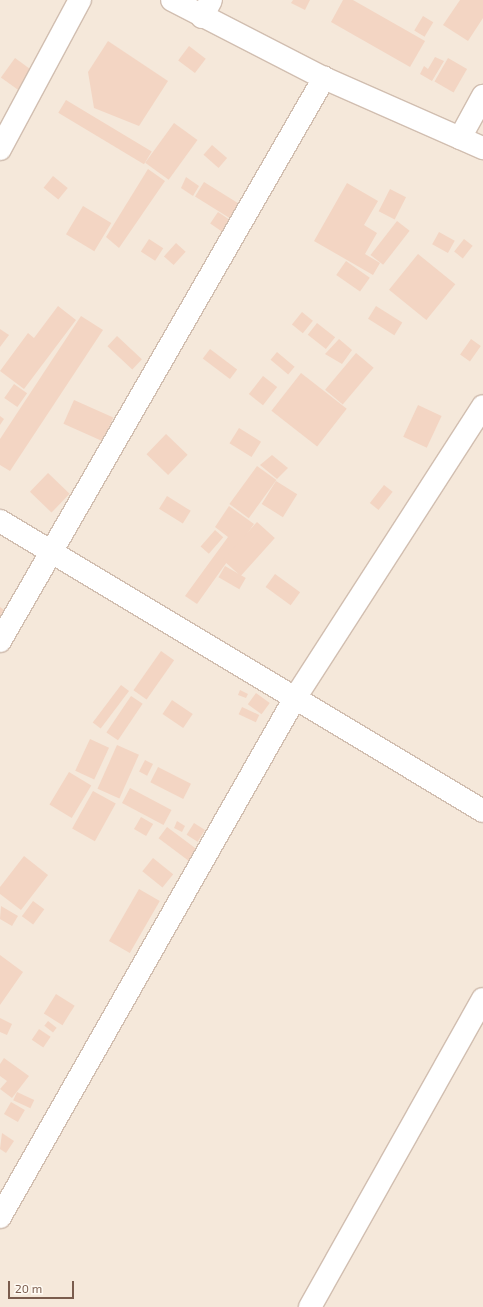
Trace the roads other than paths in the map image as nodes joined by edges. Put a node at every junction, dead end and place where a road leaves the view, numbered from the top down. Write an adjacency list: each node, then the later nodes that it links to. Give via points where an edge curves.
1 (80, 0): 8 (street)
2 (172, 0): 3 (street)
3 (207, 9): 4 (street)
4 (324, 78): 6 (street); 11 (street)
5 (483, 96): 6 (street)
6 (460, 138): 7 (street)
7 (483, 148)
8 (0, 149)
9 (483, 406): 13 (street)
10 (0, 521): 11 (street)
11 (53, 552): 12 (street); 13 (street)
12 (0, 641)
13 (295, 698): 14 (street); 16 (street)
14 (483, 811)
15 (483, 999): 17 (street)
16 (0, 1217)
17 (310, 1307)

